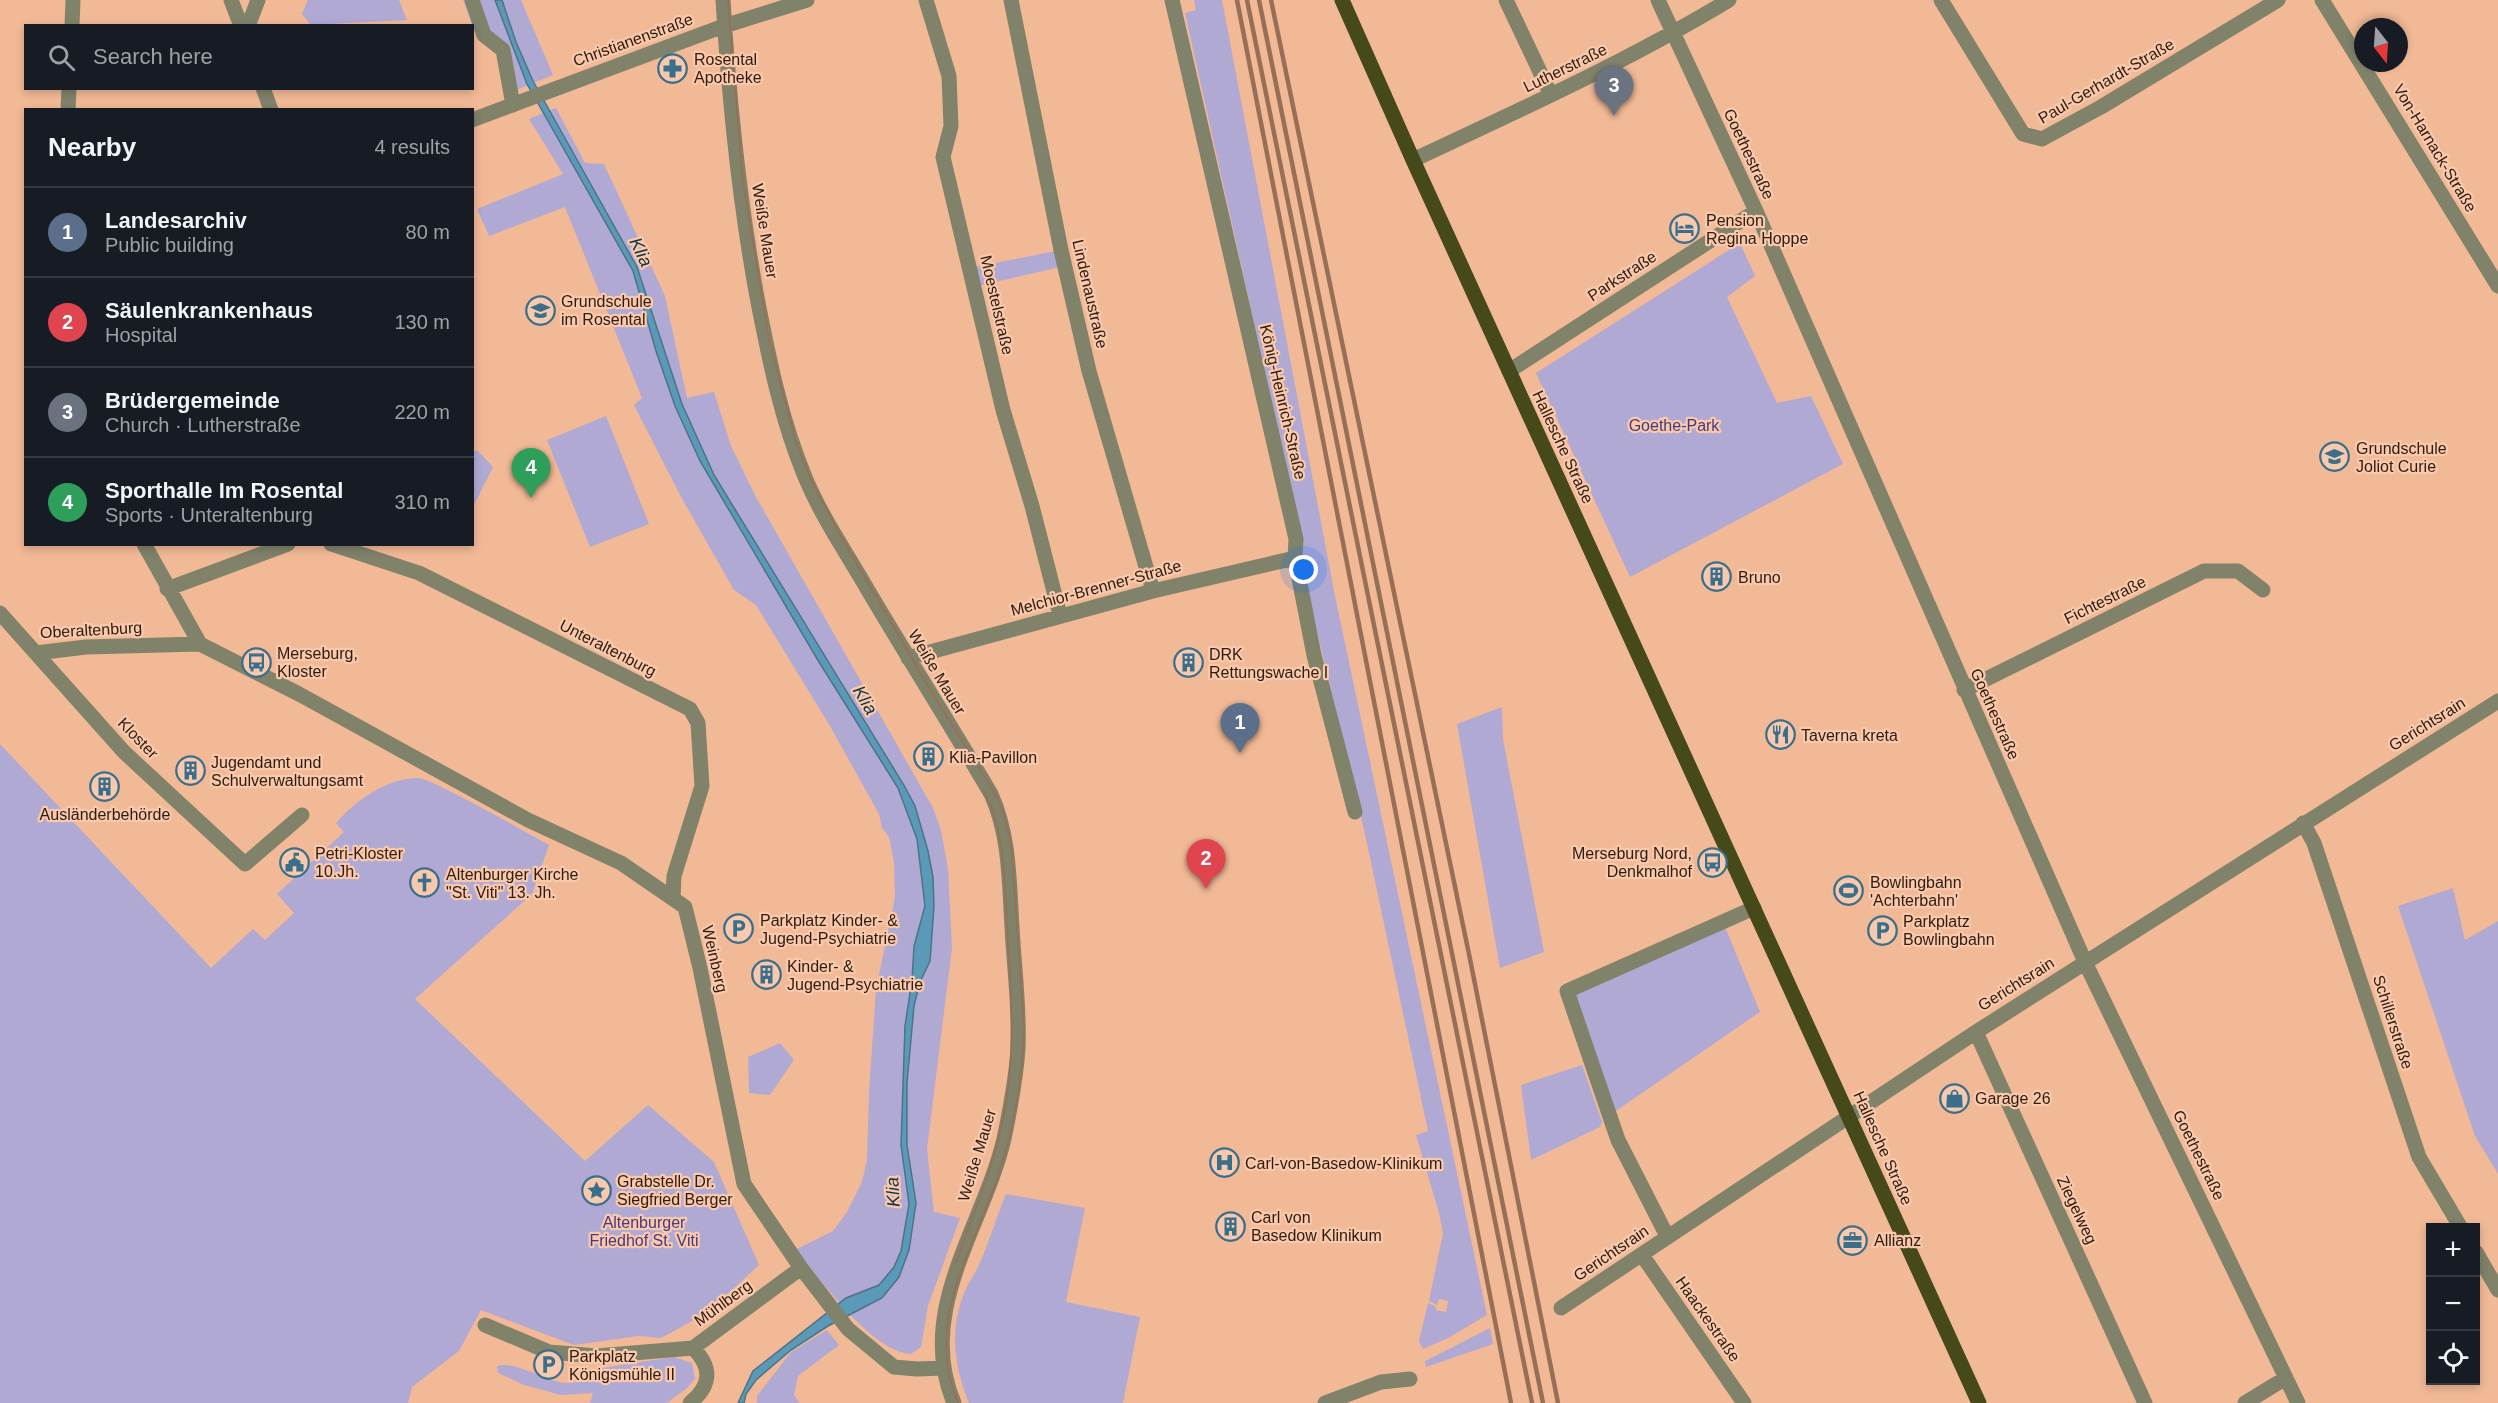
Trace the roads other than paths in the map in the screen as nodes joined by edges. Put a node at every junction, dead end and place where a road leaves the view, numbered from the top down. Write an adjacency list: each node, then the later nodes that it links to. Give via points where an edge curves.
1 (73, 0): 17 (street)
2 (231, 0): 18 (street)
3 (258, 0): 19 (street)
4 (472, 0): 25 (street, via 484,35 503,50)
5 (723, 0): 20 (street, Weiße Mauer)
6 (807, 0): 20 (street, Christianenstraße)
7 (926, 0): 41 (street, Moestelstraße, via 949,76 951,126 943,157 1003,410)
8 (1011, 0): 39 (street, Lindenaustraße, via 1089,371)
9 (1172, 0): 36 (street, König-Heinrich-Straße, via 1296,539)
10 (1342, 0): 29 (main road, Hallesche Straße)
11 (1506, 0): 24 (street)
12 (1658, 0): 21 (street, Goethestraße)
13 (1729, 0): 21 (street, Lutherstraße)
14 (1941, 0): 15 (street, Paul-Gerhardt-Straße, via 2023,134 2042,139)
15 (2278, 0)
16 (2322, 0): 31 (street, Von-Harnack-Straße)
17 (72, 24)
18 (240, 24)
19 (249, 24)
20 (725, 26): 25 (street, Christianenstraße); 44 (street, Weiße Mauer, via 739,183 780,404 811,488)
21 (1673, 34): 24 (street, Lutherstraße); 30 (street, Goethestraße)
22 (69, 90): 26 (street)
23 (264, 90): 27 (street)
24 (1551, 95): 29 (street, Lutherstraße)
25 (517, 103): 28 (street, Christianenstraße)
26 (68, 108)
27 (270, 108)
28 (474, 119)
29 (1413, 160): 32 (main road, Hallesche Straße)
30 (1755, 211): 32 (street, Parkstraße); 45 (street, Goethestraße)
31 (2498, 286)
32 (1509, 371): 51 (main road, Hallesche Straße)
33 (145, 546): 37 (street)
34 (283, 546): 37 (street)
35 (337, 546): 50 (street, Unteraltenburg, via 418,573 690,710 698,723 702,786 674,876)
36 (1295, 558): 39 (street, Melchior-Brenner-Straße); 47 (street, König-Heinrich-Straße, via 1314,655)
37 (167, 589): 42 (street)
38 (2263, 590): 45 (street, Fichtestraße, via 2238,571 2204,571)
39 (1153, 591): 41 (street, Melchior-Brenner-Straße)
40 (0, 613): 43 (street, Oberaltenburg)
41 (1060, 615): 44 (street, Melchior-Brenner-Straße)
42 (200, 644): 43 (street, Oberaltenburg, via 86,647); 50 (street, Weinberg, via 528,820 621,863)
43 (36, 653): 48 (street, Kloster, via 124,752 245,864)
44 (908, 658): 64 (street, Weiße Mauer, via 998,810 1006,844 1018,1027 1016,1074 1004,1140 943,1314)
45 (1964, 690): 52 (street, Goethestraße)
46 (2498, 701): 49 (street, Gerichtsrain)
47 (1355, 812)
48 (302, 815)
49 (2303, 824): 52 (street, Gerichtsrain); 55 (street, Schillerstraße, via 2314,843 2419,1157)
50 (673, 898): 59 (street, Weinberg, via 685,908 700,968 744,1184)
51 (1754, 908): 54 (main road, Hallesche Straße); 56 (street, via 1567,991 1618,1140)
52 (2085, 962): 53 (street, Gerichtsrain); 65 (street, Goethestraße)
53 (1976, 1032): 54 (street, Gerichtsrain); 72 (street, Ziegelweg)
54 (1849, 1114): 56 (street, Gerichtsrain); 71 (main road, Hallesche Straße)
55 (2459, 1223)
56 (1666, 1236): 57 (street, Gerichtsrain)
57 (1642, 1255): 61 (street, Gerichtsrain); 70 (street, Haackestraße)
58 (2480, 1260): 60 (street)
59 (801, 1268): 63 (street, Mühlberg); 64 (street, Weinberg, via 848,1329 894,1367)
60 (2498, 1290)
61 (1561, 1308)
62 (485, 1325): 63 (street, Mühlberg, via 549,1352 597,1356)
63 (693, 1348): 67 (street, via 706,1367 705,1384)
64 (943, 1368): 68 (street, Weiße Mauer)
65 (2286, 1378): 73 (street); 74 (street, Goethestraße)
66 (1410, 1379): 69 (street, via 1381,1382)
67 (690, 1403)
68 (954, 1403)
69 (1325, 1403)
70 (1744, 1403)
71 (1979, 1403)
72 (2145, 1403)
73 (2246, 1403)
74 (2298, 1403)

